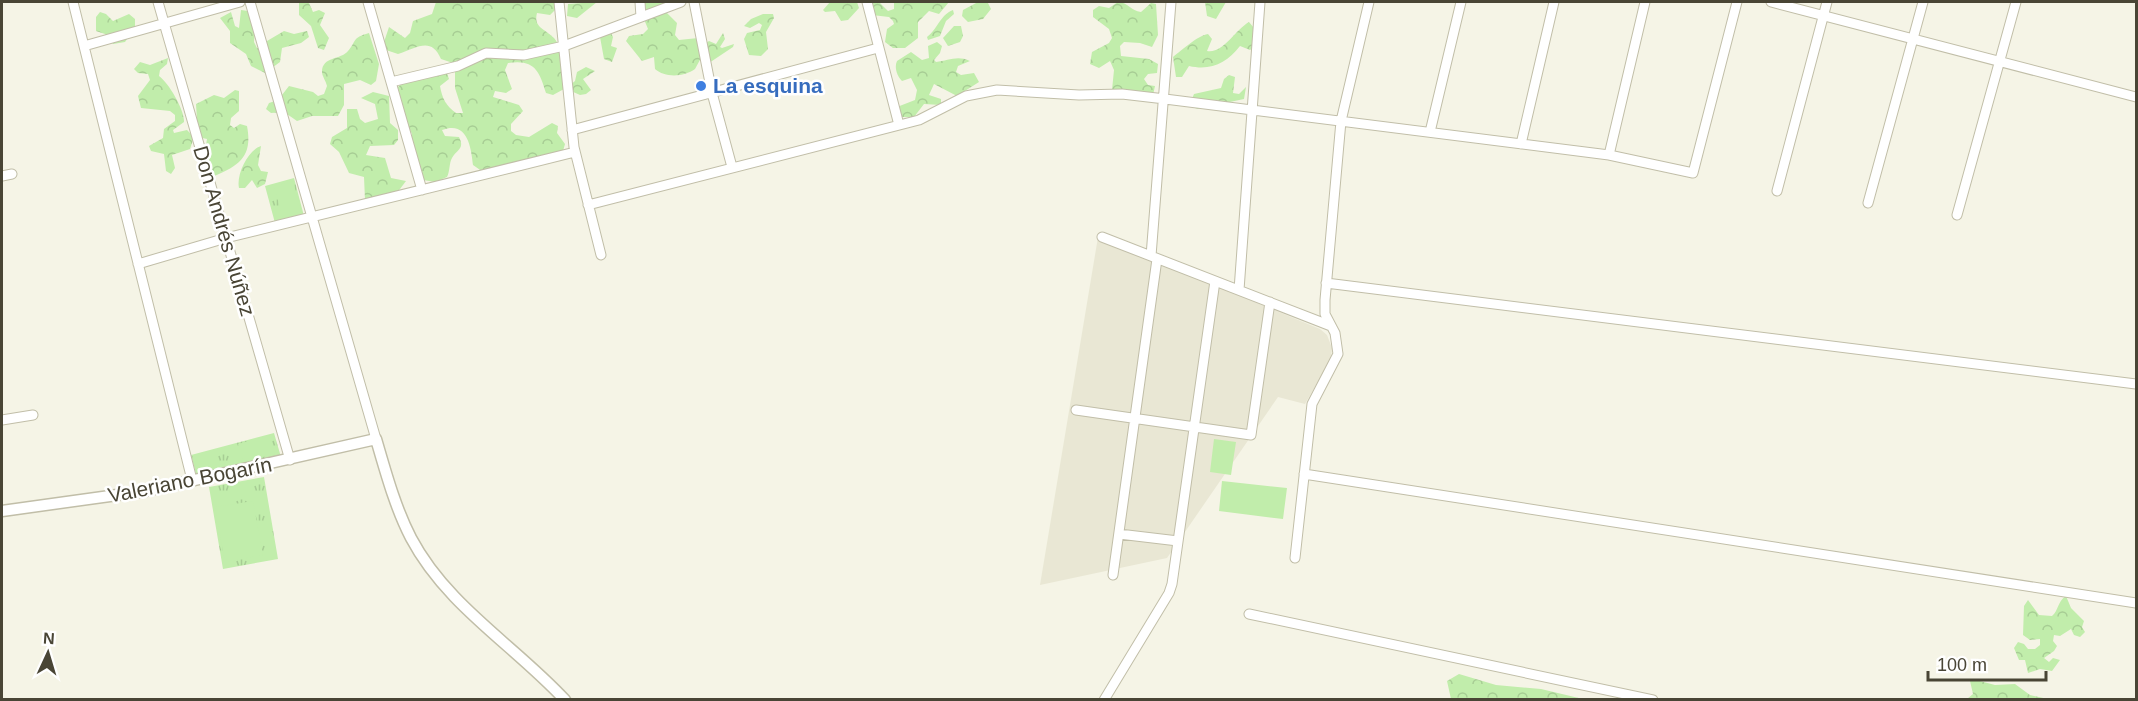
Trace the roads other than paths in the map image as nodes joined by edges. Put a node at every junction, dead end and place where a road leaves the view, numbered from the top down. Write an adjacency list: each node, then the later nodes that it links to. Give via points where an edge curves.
1 (73, 2): 26 (street)
2 (158, 2): 24 (street, Don Andrés Núñez)
3 (240, 2): 24 (street)
4 (250, 2): 48 (street)
5 (368, 2): 30 (street)
6 (559, 2): 27 (street)
7 (640, 2): 23 (street)
8 (681, 2): 23 (street)
9 (694, 2): 31 (street)
10 (867, 2): 28 (street)
11 (1171, 2): 33 (street)
12 (1260, 2): 34 (street)
13 (1369, 2): 35 (street)
14 (1461, 2): 38 (street)
15 (1554, 2): 39 (street)
16 (1645, 2): 41 (street)
17 (1737, 2): 41 (street, via 1693,173)
18 (1771, 2): 22 (street)
19 (1827, 2): 22 (street)
20 (1923, 2): 25 (street)
21 (2016, 2): 29 (street)
22 (1824, 15): 25 (street); 44 (street)
23 (641, 17): 27 (street)
24 (164, 23): 26 (street); 50 (street, Don Andrés Núñez)
25 (1913, 38): 29 (street); 45 (street)
26 (84, 46): 53 (street)
27 (564, 46): 30 (street, via 524,55 486,53 458,66); 37 (street)
28 (878, 48): 31 (street); 36 (street)
29 (2000, 61): 32 (street); 47 (street)
30 (391, 82): 43 (street)
31 (712, 93): 37 (street); 42 (street)
32 (2136, 97)
33 (1165, 99): 34 (street); 36 (street, via 997,90 966,96 934,114); 52 (street)
34 (1252, 110): 35 (street); 56 (street)
35 (1341, 121): 38 (street); 55 (street)
36 (899, 125): 42 (street)
37 (572, 130): 40 (street)
38 (1430, 132): 39 (street)
39 (1521, 144): 41 (street)
40 (575, 152): 43 (street); 46 (street)
41 (1609, 155)
42 (732, 167): 46 (street)
43 (422, 189): 48 (street)
44 (1777, 191)
45 (1868, 204)
46 (588, 205): 51 (street)
47 (1957, 215)
48 (314, 219): 50 (street); 65 (street)
49 (1102, 237): 52 (street)
50 (226, 238): 53 (street); 66 (street, Don Andrés Núñez)
51 (601, 255)
52 (1154, 258): 54 (street); 62 (street)
53 (138, 264): 68 (street)
54 (1215, 281): 56 (street); 64 (street)
55 (1326, 283): 58 (street, via 1325,314); 59 (street)
56 (1239, 290): 57 (street)
57 (1270, 302): 58 (street); 64 (street, via 1251,435)
58 (1331, 326): 67 (street, via 1338,354 1312,404)
59 (2136, 384)
60 (1076, 410): 62 (street)
61 (33, 415): 63 (street)
62 (1135, 418): 64 (street); 70 (street)
63 (2, 420)
64 (1194, 426): 71 (street)
65 (376, 439): 66 (street, Valeriano Bogarín); 76 (street, via 399,513 430,568 468,611)
66 (290, 460): 68 (street, Valeriano Bogarín)
67 (1304, 474): 72 (street); 74 (street)
68 (192, 480): 69 (street, Valeriano Bogarín, via 120,495)
69 (2, 511)
70 (1119, 534): 71 (street); 73 (street)
71 (1178, 541): 77 (street, via 1169,593)
72 (1295, 558)
73 (1113, 575)
74 (2136, 603)
75 (1249, 614): 78 (street)
76 (565, 699)
77 (1104, 699)
78 (1653, 699)

